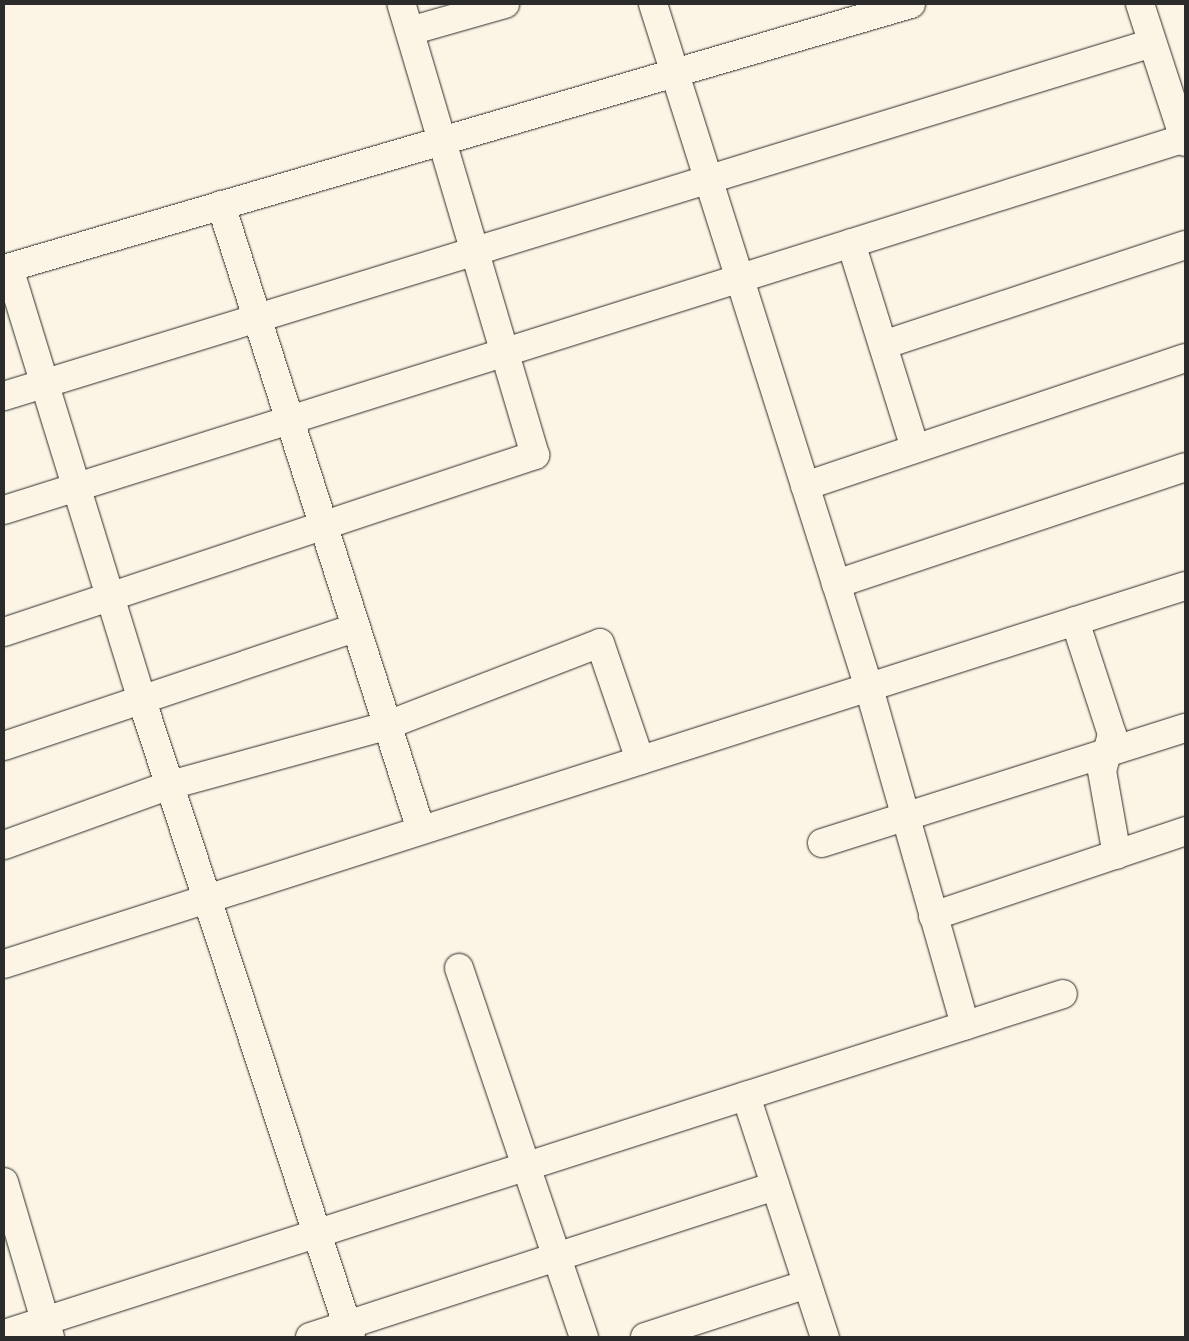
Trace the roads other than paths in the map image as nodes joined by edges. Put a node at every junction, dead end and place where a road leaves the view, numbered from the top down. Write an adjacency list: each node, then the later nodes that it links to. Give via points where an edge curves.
1 (401, 4): 6 (street)
2 (505, 4): 6 (street)
3 (653, 4): 8 (street)
4 (911, 4): 8 (street)
5 (1140, 4): 7 (street)
6 (410, 31): 9 (street)
7 (1152, 43): 10 (street); 11 (street)
8 (674, 72): 9 (street); 11 (street)
9 (444, 140): 12 (street); 15 (street)
10 (1185, 140): 13 (street)
11 (708, 179): 15 (street); 17 (street)
12 (221, 205): 16 (street); 18 (street)
13 (851, 243): 17 (street); 19 (street)
14 (1185, 245): 19 (street)
15 (476, 249): 18 (street); 20 (street)
16 (6, 269): 22 (street)
17 (739, 279): 20 (street); 27 (street)
18 (256, 317): 22 (street); 24 (street)
19 (883, 345): 25 (street)
20 (504, 350): 24 (street); 30 (street, via 535,455)
21 (1185, 358): 25 (street)
22 (46, 382): 23 (street); 28 (street)
23 (4, 396)
24 (289, 422): 28 (street); 30 (street)
25 (915, 448): 27 (street)
26 (1185, 467): 31 (street)
27 (805, 486): 31 (street)
28 (78, 487): 29 (street); 33 (street)
29 (4, 510)
30 (322, 528): 33 (street); 35 (street)
31 (836, 584): 37 (street)
32 (1185, 586): 34 (street)
33 (111, 597): 36 (street); 38 (street)
34 (1075, 622): 37 (street); 42 (street, via 1112,734)
35 (354, 628): 38 (street); 39 (street)
36 (4, 632)
37 (869, 688): 43 (street); 45 (street)
38 (142, 700): 41 (street); 44 (street)
39 (385, 726): 43 (street, via 600,643); 44 (street); 46 (street)
40 (1185, 728): 42 (street)
41 (4, 746)
42 (1109, 753): 45 (street); 50 (street, via 1102,771)
43 (640, 760): 46 (street)
44 (170, 785): 49 (street); 51 (street)
45 (905, 818): 48 (street); 52 (street)
46 (422, 830): 51 (street)
47 (1185, 831): 50 (street)
48 (822, 843)
49 (4, 845)
50 (1117, 855): 52 (street)
51 (207, 899): 53 (street); 61 (street)
52 (933, 916): 56 (street)
53 (4, 964)
54 (459, 968): 58 (street)
55 (1063, 994): 56 (street)
56 (965, 1026): 57 (street)
57 (746, 1096): 58 (street); 60 (street)
58 (526, 1167): 61 (street); 63 (street)
59 (4, 1182): 62 (street)
60 (775, 1186): 63 (street); 64 (street)
61 (315, 1234): 65 (street); 66 (street)
62 (12, 1237): 65 (street)
63 (556, 1254): 66 (street); 69 (street)
64 (808, 1284): 70 (street); 71 (street)
65 (48, 1329): 67 (street)
66 (349, 1331): 68 (street)
67 (4, 1334)
68 (310, 1337)
69 (584, 1337)
70 (645, 1337)
71 (825, 1337)

